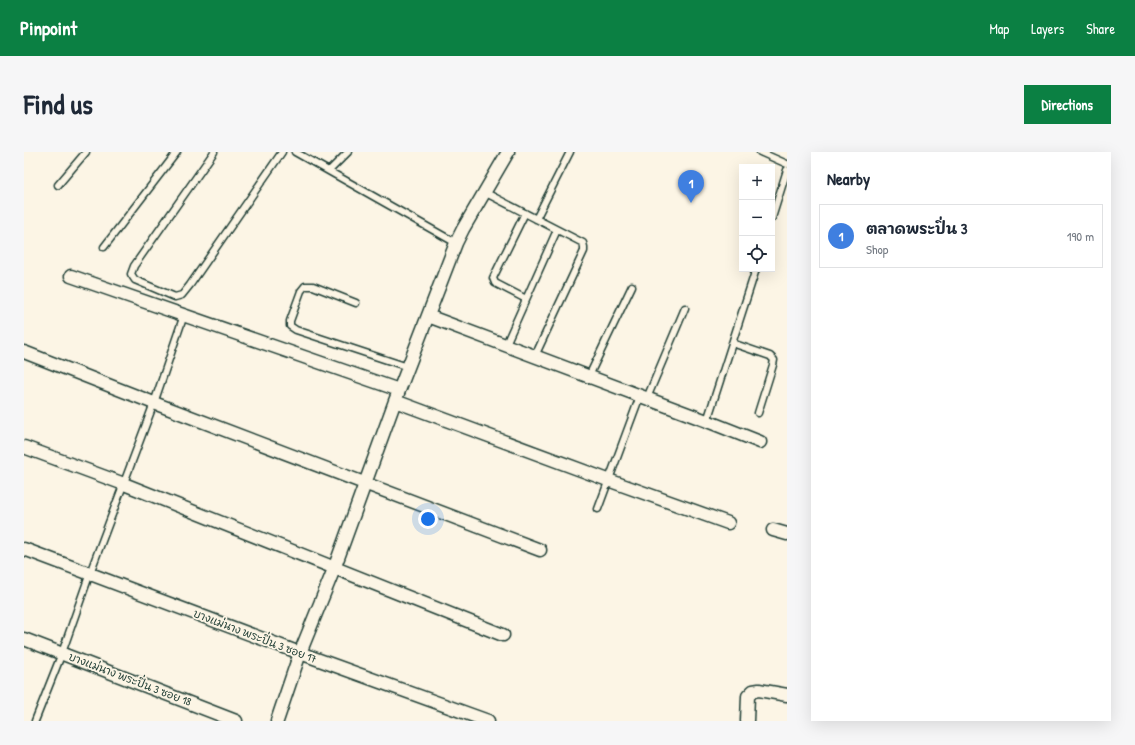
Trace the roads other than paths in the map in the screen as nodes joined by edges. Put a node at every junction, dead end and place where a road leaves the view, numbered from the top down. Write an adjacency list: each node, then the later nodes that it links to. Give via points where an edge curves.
1 (86, 152): 13 (lane)
2 (177, 152): 20 (lane)
3 (214, 152): 4 (lane, via 134,266 131,274 135,280 175,297 182,295)
4 (282, 152)
5 (295, 152): 12 (lane)
6 (348, 152): 12 (lane)
7 (508, 152): 14 (street)
8 (570, 152): 17 (lane)
9 (760, 152): 10 (lane)
10 (787, 164)
11 (787, 170): 15 (lane)
12 (329, 171): 19 (lane)
13 (58, 185)
14 (484, 192): 16 (lane); 19 (street)
15 (775, 208)
16 (525, 213): 17 (lane); 24 (lane, via 493,278 495,282)
17 (536, 219): 18 (lane)
18 (557, 230): 24 (lane); 32 (lane, via 583,243 584,251)
19 (456, 243): 28 (street)
20 (104, 247)
21 (755, 272): 29 (lane)
22 (71, 276): 27 (street)
23 (632, 286): 34 (lane)
24 (526, 299): 30 (lane)
25 (356, 303): 33 (lane, via 313,286 306,286 301,291 290,326)
26 (685, 308): 36 (lane)
27 (184, 315): 35 (street); 37 (lane)
28 (428, 316): 30 (street); 33 (street)
29 (732, 343): 38 (lane, via 770,356 774,360); 39 (lane)
30 (506, 344): 32 (street)
31 (24, 352): 37 (street)
32 (535, 356): 34 (street)
33 (408, 367): 35 (street)
34 (589, 376): 36 (street)
35 (397, 396): 42 (street); 43 (street)
36 (643, 397): 39 (street); 42 (lane)
37 (154, 403): 43 (street); 44 (lane)
38 (758, 413)
39 (708, 421): 40 (street)
40 (760, 442)
41 (24, 447): 44 (street)
42 (608, 480): 45 (lane); 46 (street)
43 (365, 483): 50 (street); 51 (street)
44 (124, 484): 51 (street); 52 (lane)
45 (598, 509)
46 (728, 523)
47 (773, 530): 48 (street)
48 (787, 534)
49 (24, 549): 52 (street, บางแม่นาง พระปิ่น 3 ซอย 17)
50 (540, 550)
51 (334, 569): 53 (street); 56 (street)
52 (90, 573): 55 (lane); 56 (street, บางแม่นาง พระปิ่น 3 ซอย 17)
53 (503, 635)
54 (24, 639): 55 (street, บางแม่นาง พระปิ่น 3 ซอย 18)
55 (62, 653): 58 (lane); 59 (street, บางแม่นาง พระปิ่น 3 ซอย 18)
56 (300, 653): 60 (street); 61 (street, บางแม่นาง พระปิ่น 3 ซอย 17)
57 (787, 695): 62 (street, via 753,691 748,696)
58 (35, 721)
59 (236, 721)
60 (277, 721)
61 (488, 721)
62 (747, 721)

